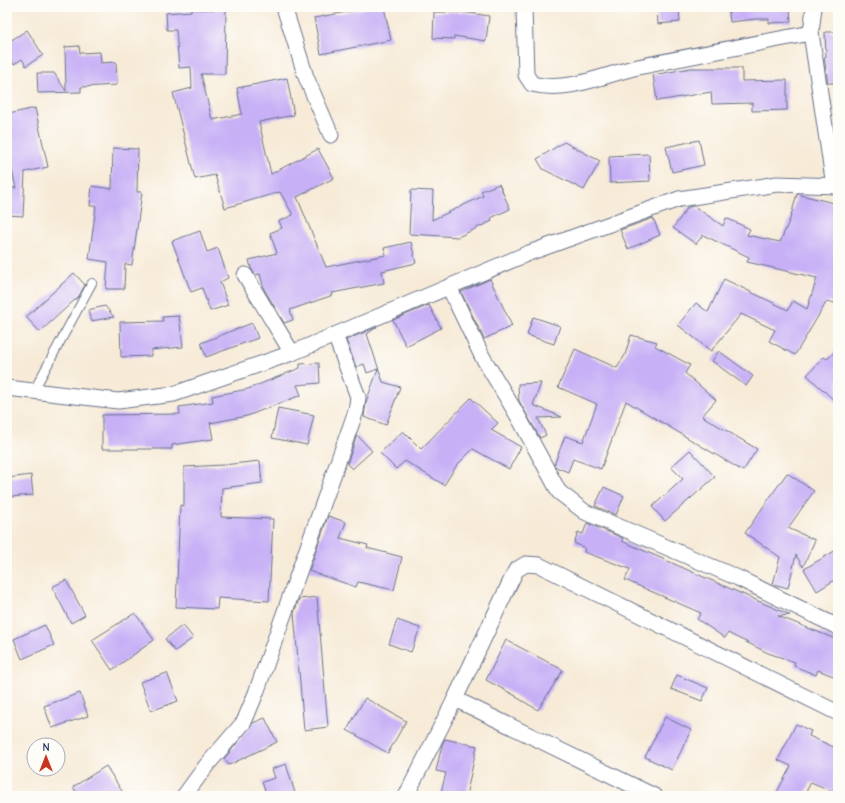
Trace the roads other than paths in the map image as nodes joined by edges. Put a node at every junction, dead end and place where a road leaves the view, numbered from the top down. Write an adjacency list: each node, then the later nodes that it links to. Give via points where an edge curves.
1 (284, 7): 5 (street, via 306,77)
2 (524, 7): 4 (street, via 526,75 532,84 543,87 569,86 634,68)
3 (814, 7): 4 (street)
4 (811, 34): 6 (street)
5 (331, 135)
6 (836, 186): 9 (street, via 777,184 679,199 529,253)
7 (245, 275): 11 (street)
8 (92, 283): 13 (lane)
9 (449, 287): 10 (street); 14 (street, via 482,356 559,492 585,512 738,578)
10 (334, 335): 11 (street); 17 (street, via 358,397 356,411 244,722)
11 (292, 353): 13 (street, via 174,394 118,401)
12 (7, 388): 13 (street)
13 (33, 392)
14 (838, 627)
15 (455, 699): 16 (street, via 516,570 526,564 539,565); 18 (street); 19 (street)
16 (838, 713)
17 (184, 796)
18 (406, 796)
19 (654, 796)

